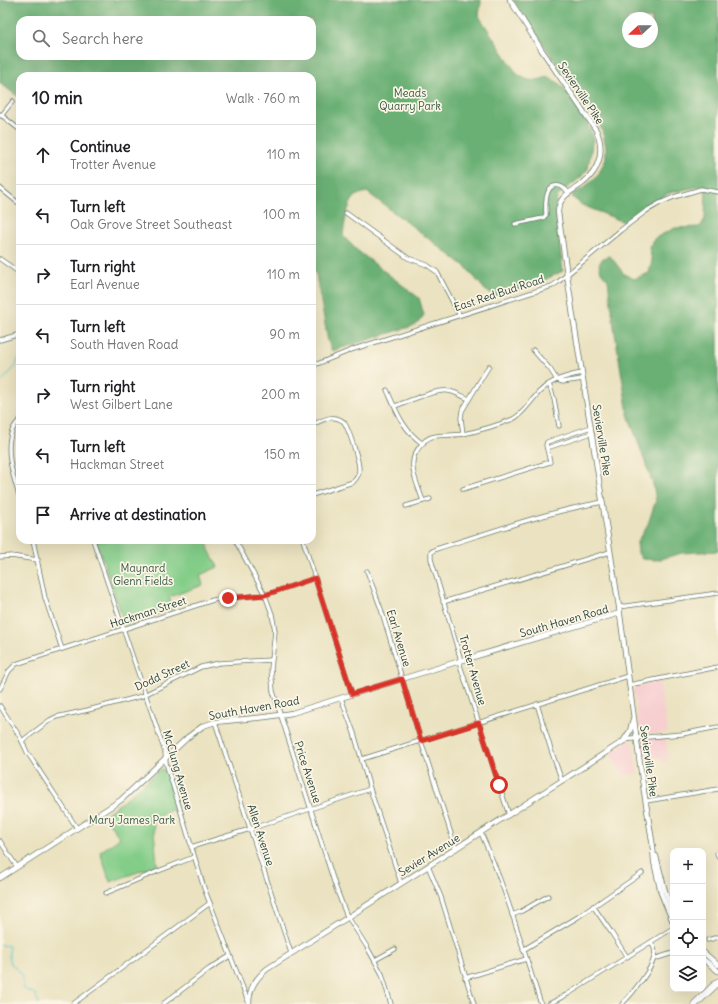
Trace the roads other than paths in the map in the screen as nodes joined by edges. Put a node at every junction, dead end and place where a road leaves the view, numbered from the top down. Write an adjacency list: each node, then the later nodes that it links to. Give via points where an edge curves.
1 (510, 0): 6 (street, Sevierville Pike, via 588,117 600,140 600,156 594,170 583,183)
2 (13, 101): 3 (street)
3 (0, 115): 4 (street)
4 (16, 127)
5 (0, 188): 8 (street)
6 (568, 192): 10 (street, via 563,187 553,186 546,196 546,215 543,218); 13 (street, Sevierville Pike, via 559,204 558,212)
7 (718, 192): 13 (street, East Red Bud Road, via 701,189 660,202 635,219)
8 (16, 201)
9 (346, 213): 14 (street, via 408,258 437,272)
10 (515, 224)
11 (0, 259): 12 (street)
12 (16, 270)
13 (567, 275): 14 (street, East Red Bud Road, via 546,288); 20 (street, Sevierville Pike)
14 (459, 314): 18 (street, East Red Bud Road)
15 (16, 335): 16 (street)
16 (0, 340)
17 (533, 350): 22 (street)
18 (316, 363)
19 (489, 366): 25 (street)
20 (582, 373): 21 (street, Sevierville Pike); 22 (street)
21 (583, 379): 22 (street, via 562,382); 30 (street, Sevierville Pike)
22 (557, 380): 23 (street)
23 (549, 384): 29 (street); 33 (street, via 541,389 519,415)
24 (387, 390): 26 (street)
25 (469, 399): 26 (street, via 447,390); 33 (street, via 462,411)
26 (395, 406): 34 (street, via 404,426)
27 (16, 423): 31 (street)
28 (316, 423): 39 (street, via 331,417 340,418 344,422 360,472 353,482)
29 (559, 426)
30 (590, 427): 32 (street, Sevierville Pike); 36 (street, via 547,442)
31 (8, 430)
32 (592, 433): 36 (street); 42 (street, Sevierville Pike)
33 (463, 434): 34 (street, via 439,434)
34 (423, 444): 41 (street, via 412,464)
35 (4, 448): 37 (street)
36 (547, 448): 38 (street, via 550,462)
37 (16, 486)
38 (463, 489)
39 (316, 494)
40 (430, 499): 41 (street)
41 (423, 501): 43 (street)
42 (603, 502): 48 (street, Sevierville Pike); 55 (street, Trotter Avenue, via 556,512 431,552)
43 (406, 506)
44 (34, 544): 50 (street)
45 (93, 544): 58 (street, McClung Avenue)
46 (237, 544): 54 (street, Price Avenue)
47 (304, 544): 52 (street)
48 (610, 552): 55 (street); 56 (street, Sevierville Pike)
49 (0, 558): 50 (street, via 11,556)
50 (38, 560): 59 (street, via 45,598)
51 (367, 571): 64 (street, Earl Avenue)
52 (315, 578): 54 (street, Hackman Street); 67 (street)
53 (718, 593): 56 (street)
54 (265, 595): 58 (street, Hackman Street, via 213,600); 60 (street, Price Avenue, via 274,621)
55 (443, 602): 61 (street, Trotter Avenue)
56 (619, 607): 57 (street, Sevierville Pike)
57 (620, 614): 61 (street, South Haven Road); 63 (street, Sevierville Pike)
58 (122, 630): 59 (street, Hackman Street); 68 (street, McClung Avenue)
59 (62, 649): 66 (street, Hackman Street, via 16,664 9,671)
60 (271, 660): 68 (street, Dodd Street, via 219,663 201,667); 72 (street, Price Avenue, via 271,680)
61 (460, 661): 64 (street, South Haven Road); 75 (street, Trotter Avenue)
62 (718, 667): 65 (street)
63 (628, 676): 65 (street, Sevierville Pike); 70 (street)
64 (402, 679): 67 (street, South Haven Road); 79 (street, Earl Avenue)
65 (629, 685): 73 (street, Sevierville Pike)
66 (0, 689)
67 (352, 694): 69 (street, South Haven Road)
68 (145, 695): 78 (street, Dodd Street, via 56,717); 81 (street, McClung Avenue, via 165,752)
69 (342, 698): 72 (street, South Haven Road); 82 (street)
70 (537, 704): 75 (street); 83 (street)
71 (0, 706): 78 (street)
72 (280, 715): 74 (street, South Haven Road); 87 (street, Price Avenue)
73 (634, 718): 77 (street, Sevierville Pike); 80 (street)
74 (215, 722): 81 (street, South Haven Road, via 197,730); 90 (street, Allen Avenue)
75 (479, 723): 79 (street); 88 (street, Trotter Avenue)
76 (718, 727): 77 (street, via 682,734)
77 (637, 738): 80 (street, Sevier Avenue); 86 (street, Sevierville Pike)
78 (22, 741): 89 (street, via 26,752)
79 (421, 741): 82 (street); 95 (street, Earl Avenue)
80 (623, 742): 83 (street, Sevier Avenue)
81 (165, 759): 89 (street, South Haven Road, via 121,800); 93 (street, McClung Avenue)
82 (362, 759): 84 (street)
83 (562, 781): 88 (street, Sevier Avenue)
84 (370, 789): 87 (street); 101 (street)
85 (718, 789): 86 (street)
86 (646, 801): 94 (street, Sevierville Pike)
87 (311, 809): 90 (street); 108 (street, Price Avenue)
88 (509, 815): 91 (street, Sevier Avenue)
89 (77, 828): 98 (street, South Haven Road)
90 (250, 829): 93 (street); 116 (street, Allen Avenue)
91 (481, 832): 95 (street, Sevier Avenue); 107 (street, via 495,863)
92 (0, 841): 98 (street)
93 (191, 847): 96 (street, McClung Avenue)
94 (653, 847): 105 (street); 109 (street, Sevierville Pike, via 659,886)
95 (456, 849): 97 (street, Sevier Avenue)
96 (194, 857): 102 (street); 104 (street, McClung Avenue)
97 (428, 866): 101 (street, Sevier Avenue); 127 (street, via 441,897)
98 (16, 867): 100 (street, South Haven Road)
99 (642, 873): 106 (street)
100 (0, 878)
101 (401, 883): 108 (street, Sevier Avenue)
102 (106, 893)
103 (548, 896): 107 (street)
104 (210, 903): 119 (street, McClung Avenue); 129 (street)
105 (670, 904)
106 (593, 906): 115 (street); 120 (street)
107 (512, 915): 115 (street)
108 (348, 917): 116 (street, Sevier Avenue); 123 (street, Price Avenue)
109 (672, 920)
110 (670, 930): 113 (street)
111 (718, 937): 112 (street)
112 (708, 940)
113 (651, 942): 120 (street); 122 (street)
114 (395, 949): 123 (street)
115 (524, 950): 121 (street)
116 (290, 953): 131 (street, Sevier Avenue, via 256,979)
117 (670, 954): 122 (street)
118 (706, 955): 125 (street)
119 (230, 956): 130 (street); 131 (street, McClung Avenue)
120 (627, 957): 135 (street)
121 (526, 959): 127 (street); 134 (street)
122 (654, 959): 136 (street)
123 (375, 960): 132 (street, Price Avenue)
124 (706, 961): 126 (street)
125 (718, 965)
126 (718, 971)
127 (465, 978): 133 (street)
128 (718, 982): 137 (highway)
129 (73, 1004)
130 (163, 1004)
131 (249, 1004)
132 (391, 1004)
133 (474, 1004)
134 (541, 1004)
135 (549, 1004)
136 (622, 1004)
137 (695, 1004)

